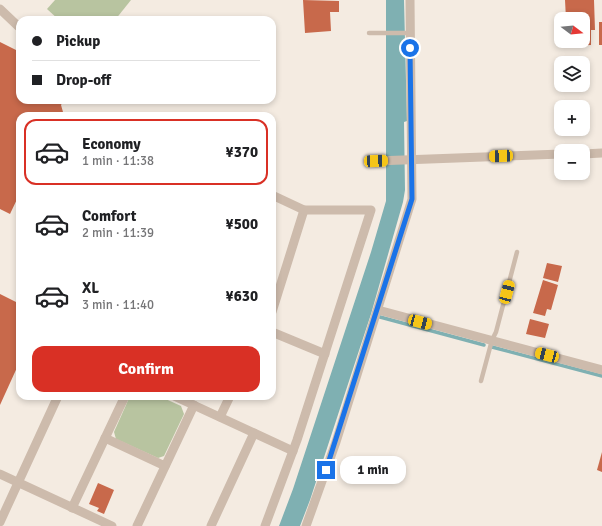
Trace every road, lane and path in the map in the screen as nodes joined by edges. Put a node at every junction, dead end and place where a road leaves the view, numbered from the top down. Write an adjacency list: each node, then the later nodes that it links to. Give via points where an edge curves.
1 (410, 0): 5 (street)
2 (0, 9): 3 (street)
3 (16, 24)
4 (369, 33): 5 (lane)
5 (410, 33): 9 (street)
6 (602, 153): 8 (street)
7 (554, 154): 9 (street)
8 (590, 154)
9 (411, 160): 10 (street); 15 (street, via 412,199)
10 (376, 161)
11 (276, 197): 12 (street)
12 (304, 210): 14 (street); 18 (street, via 371,210)
13 (517, 252): 17 (lane)
14 (276, 299)
15 (378, 310): 17 (street); 39 (street)
16 (276, 334): 18 (street)
17 (492, 340): 19 (street); 20 (lane)
18 (325, 354): 29 (street)
19 (602, 370)
20 (481, 381)
21 (56, 400): 32 (street)
22 (123, 400): 28 (street)
23 (183, 400): 25 (street)
24 (228, 400): 26 (street)
25 (194, 405): 26 (street); 30 (street)
26 (220, 417): 27 (street)
27 (254, 433): 29 (street); 37 (street)
28 (105, 438): 30 (street); 33 (street)
29 (293, 451): 38 (street)
30 (165, 466): 36 (street)
31 (0, 474): 32 (street)
32 (18, 482): 33 (street); 34 (street)
33 (72, 508): 35 (street)
34 (0, 522)
35 (112, 526)
36 (137, 526)
37 (211, 526)
38 (265, 526)
39 (306, 526)

